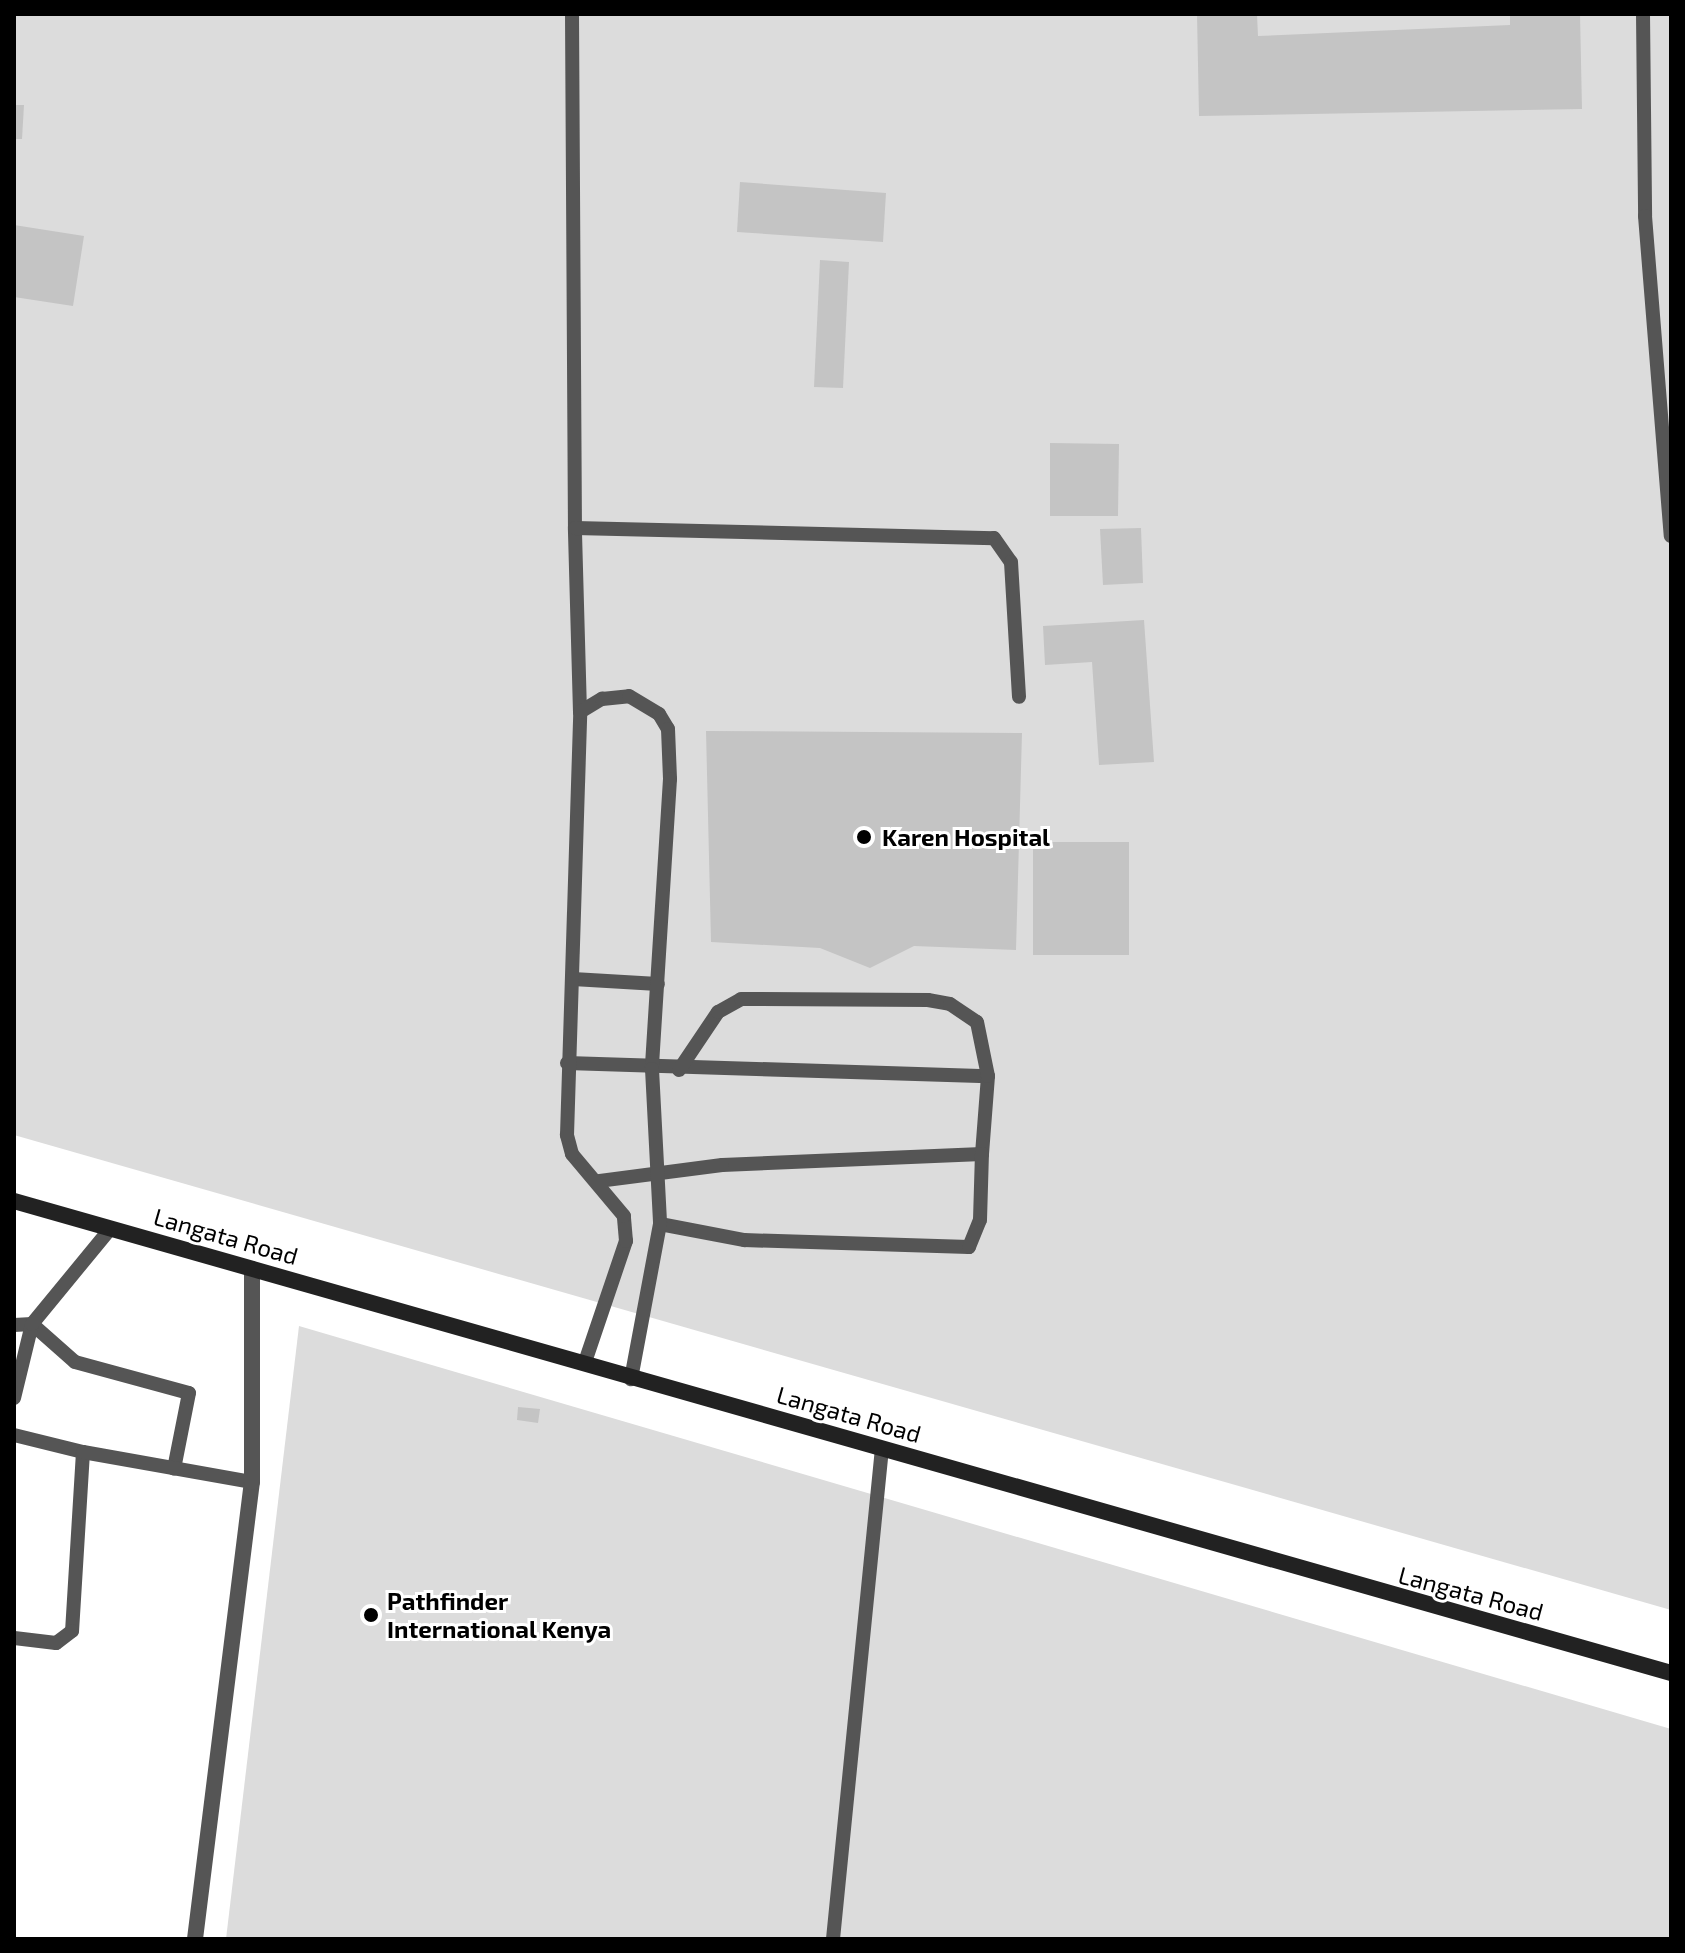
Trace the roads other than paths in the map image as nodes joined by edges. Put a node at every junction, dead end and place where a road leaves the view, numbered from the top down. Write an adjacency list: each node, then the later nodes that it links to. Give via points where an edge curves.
1 (572, 14): 4 (lane)
2 (1643, 14): 3 (lane, via 1645,216)
3 (1664, 409): 5 (lane)
4 (575, 528): 6 (lane, via 994,538 1011,562); 7 (lane)
5 (1671, 536)
6 (1019, 697)
7 (580, 712): 8 (lane); 9 (lane, via 602,699 629,696 659,714 668,729)
8 (573, 979): 9 (lane); 10 (lane)
9 (658, 984): 11 (lane)
10 (567, 1063): 11 (lane); 16 (lane, via 572,1154)
11 (652, 1069): 12 (lane); 15 (lane)
12 (679, 1070): 13 (lane); 13 (lane, via 718,1012 741,999 928,1000 950,1004 977,1022)
13 (988, 1076): 14 (lane)
14 (982, 1154): 15 (lane, via 722,1165); 18 (lane, via 980,1220 969,1247 744,1240)
15 (660, 1175): 16 (lane); 18 (lane)
16 (598, 1181): 23 (lane, via 624,1216 626,1241)
17 (14, 1201): 19 (main road, Langata Road)
18 (660, 1224): 24 (lane)
19 (110, 1229): 20 (main road, Langata Road); 21 (lane)
20 (252, 1269): 23 (main road, Langata Road); 30 (street)
21 (32, 1324): 22 (lane); 25 (lane); 29 (lane, via 75,1362 189,1393)
22 (14, 1325)
23 (585, 1362): 24 (main road, Langata Road)
24 (631, 1379): 27 (main road, Langata Road)
25 (14, 1398)
26 (14, 1435): 28 (lane)
27 (882, 1448): 32 (main road, Langata Road); 34 (lane)
28 (83, 1452): 29 (lane); 31 (lane, via 72,1631 56,1643)
29 (174, 1469): 30 (lane)
30 (252, 1482): 33 (street)
31 (14, 1638)
32 (1671, 1673)
33 (195, 1939)
34 (833, 1939)

